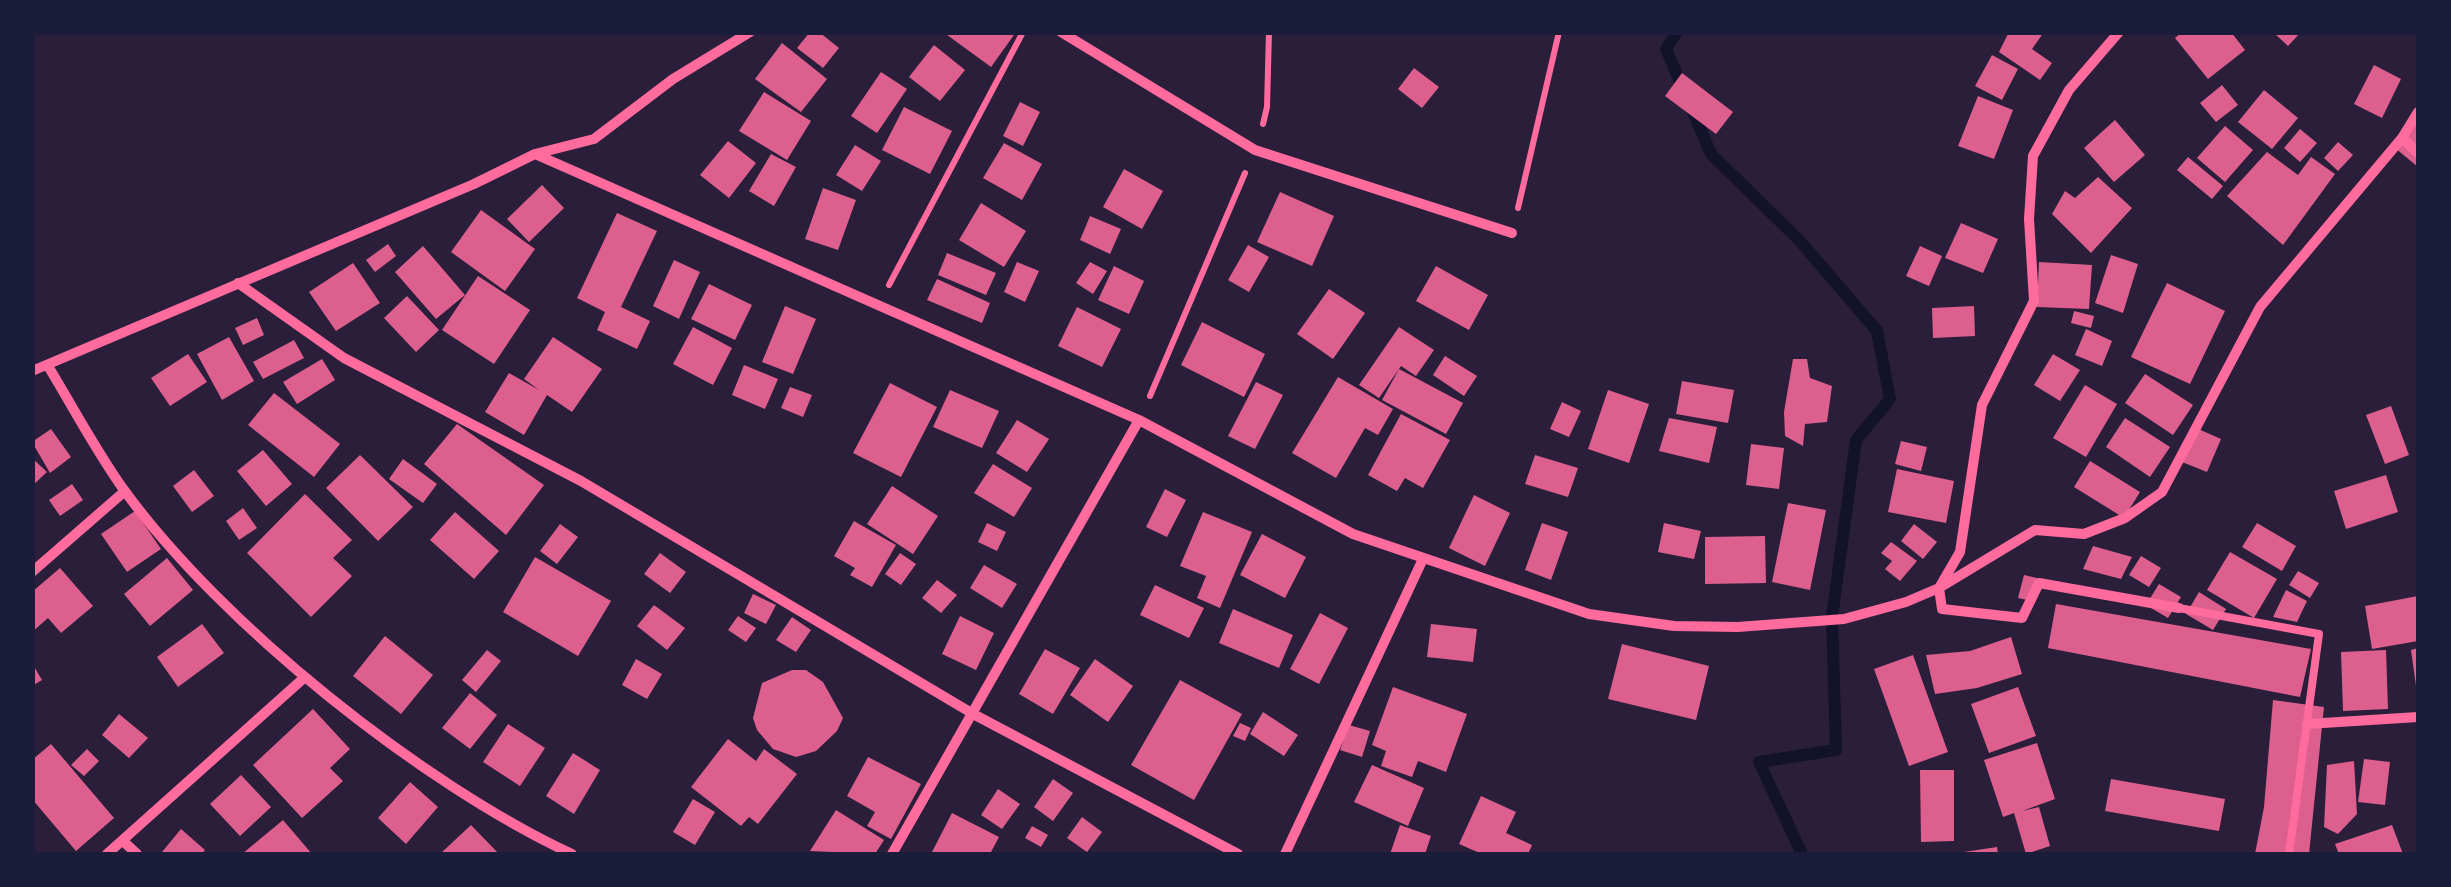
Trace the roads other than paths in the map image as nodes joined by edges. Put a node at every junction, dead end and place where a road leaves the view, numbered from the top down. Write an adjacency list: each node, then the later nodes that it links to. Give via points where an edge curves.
1 (750, 32): 7 (street, via 594,139)
2 (1061, 32): 8 (street, via 1255,150)
3 (2118, 32): 16 (street, via 2069,90 2033,156 2034,301 1982,405 1960,552)
4 (2418, 112): 5 (street)
5 (2402, 138): 6 (street); 16 (street, via 2260,308 2162,492 2125,518 2084,534 2036,530)
6 (2418, 153)
7 (535, 154): 9 (street); 12 (street)
8 (1512, 233)
9 (238, 283): 10 (street); 19 (street, via 344,358 581,481)
10 (48, 366): 11 (street); 13 (street)
11 (32, 372)
12 (1139, 420): 14 (street, via 1353,534); 19 (street)
13 (125, 491): 15 (street); 18 (street, via 201,579)
14 (1422, 560): 16 (street, via 1589,614 1690,626 1844,619); 28 (street)
15 (32, 572)
16 (1939, 588): 17 (street, via 1942,609 2022,618 2039,582)
17 (2179, 608): 21 (lane, via 2319,634)
18 (305, 677): 22 (street); 25 (street, via 414,760)
19 (975, 715): 26 (street); 27 (street)
20 (2418, 717): 21 (street)
21 (2306, 724): 29 (lane)
22 (123, 842): 23 (street); 24 (street)
23 (107, 854)
24 (137, 854)
25 (572, 854)
26 (892, 854)
27 (1238, 854)
28 (1285, 854)
29 (2289, 854)

